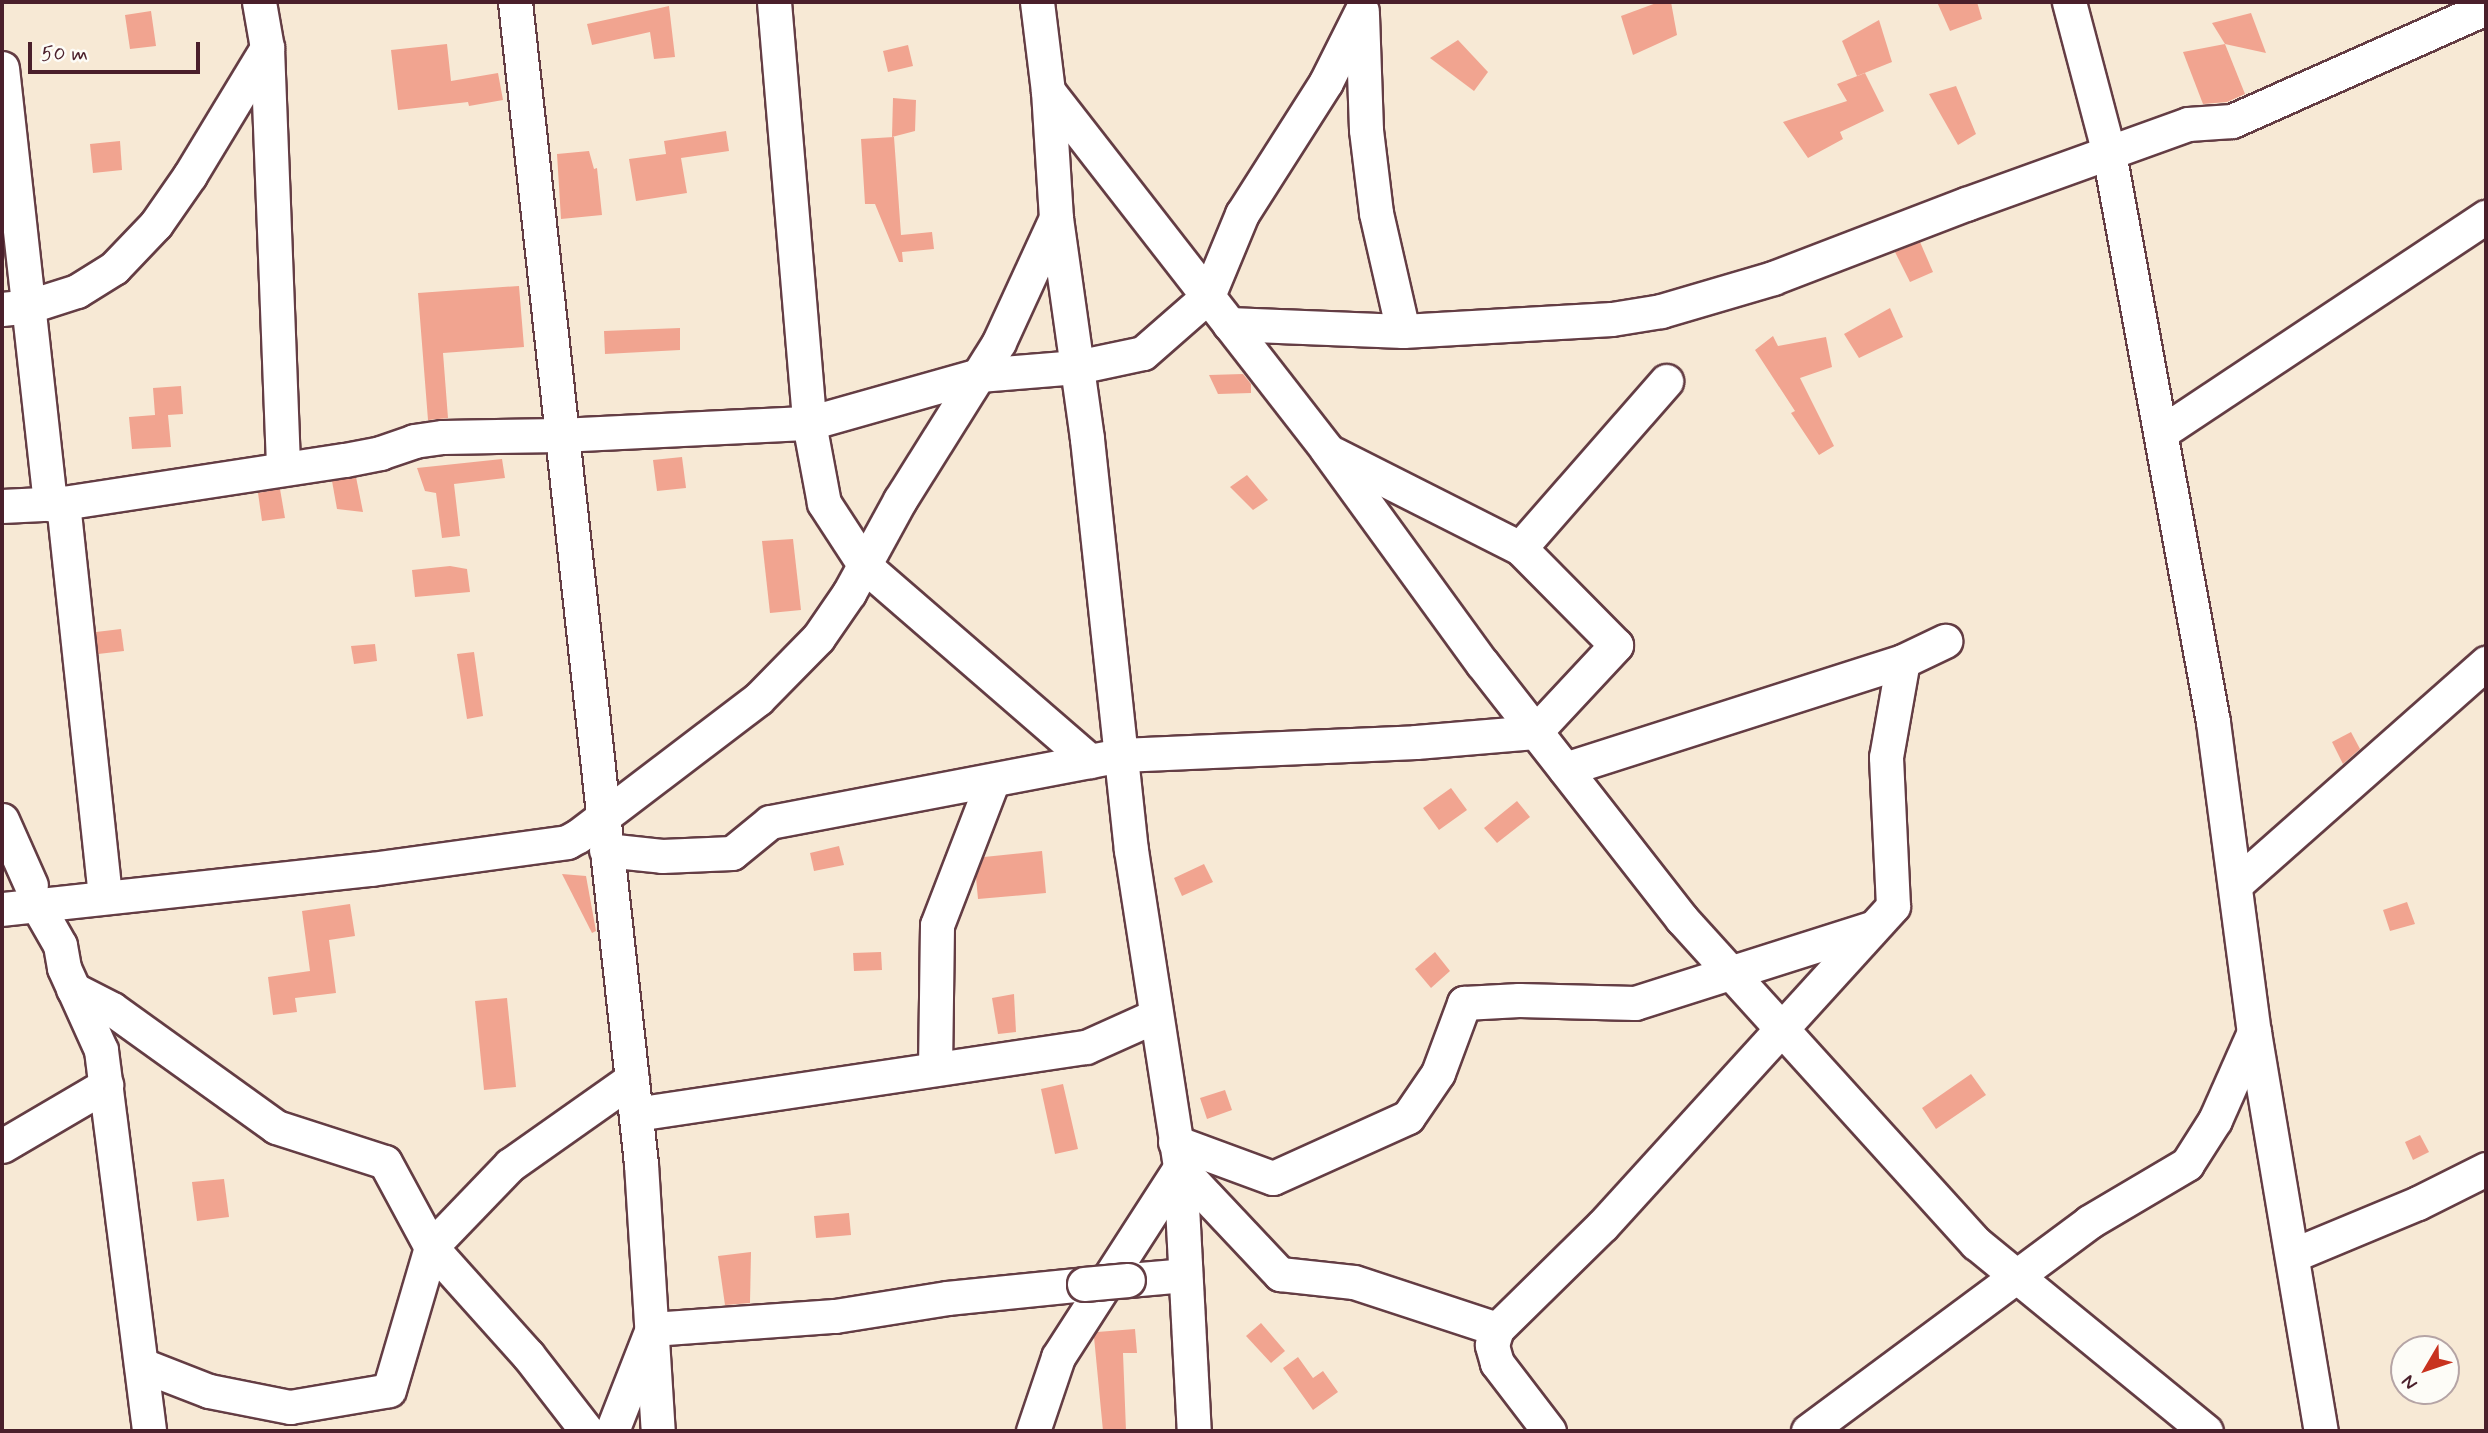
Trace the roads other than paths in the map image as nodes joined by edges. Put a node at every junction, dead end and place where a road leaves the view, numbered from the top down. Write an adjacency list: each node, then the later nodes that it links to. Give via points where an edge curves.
1 (259, 2): 8 (street)
2 (514, 2): 23 (street)
3 (774, 2): 21 (street)
4 (1037, 2): 10 (street)
5 (2069, 2): 11 (street)
6 (1362, 6): 14 (street, via 1326,82 1242,214); 17 (street, via 1366,130 1376,213)
7 (2486, 8): 11 (street, via 2232,121 2188,124)
8 (267, 48): 15 (street, via 156,224 114,268 78,291); 25 (street)
9 (2, 68): 15 (street)
10 (1048, 92): 13 (street); 14 (street)
11 (2109, 153): 17 (street, via 1773,278 1661,311 1612,319); 22 (street)
12 (2486, 217): 22 (street)
13 (1056, 218): 18 (street); 19 (street, via 1029,283)
14 (1208, 296): 16 (street); 18 (street, via 1143,353)
15 (16, 307): 26 (street)
16 (1229, 324): 17 (street); 24 (street)
17 (1403, 331)
18 (1077, 367): 19 (street); 34 (street)
19 (979, 375): 21 (street); 29 (street)
20 (1666, 381): 28 (street)
21 (809, 423): 23 (street); 29 (street, via 824,503)
22 (2162, 432): 40 (street)
23 (561, 435): 25 (street, via 443,437 380,453); 37 (street)
24 (1327, 450): 28 (street); 33 (street)
25 (283, 467): 26 (street)
26 (57, 504): 27 (street); 41 (street)
27 (2, 506)
28 (1520, 548): 33 (street, via 1616,646)
29 (865, 566): 34 (street); 37 (street, via 818,638 788,672)
30 (1945, 641): 31 (street)
31 (1903, 661): 35 (street); 44 (street, via 1886,757 1893,906)
32 (2486, 663): 40 (street)
33 (1535, 732): 34 (street); 35 (street)
34 (1106, 758): 36 (street); 47 (street, via 1131,850)
35 (1565, 769): 45 (street)
36 (993, 780): 39 (street, via 770,822 732,853 662,856); 50 (street, via 937,925)
37 (602, 817): 39 (street); 41 (street, via 568,842 371,869)
38 (2, 820): 43 (street)
39 (606, 850): 51 (street)
40 (2236, 884): 49 (street)
41 (105, 896): 43 (street)
42 (2, 909): 43 (street)
43 (41, 909): 46 (street, via 60,945)
44 (1874, 927): 45 (street); 48 (street)
45 (1730, 973): 48 (street); 55 (street, via 1634,1003 1464,1003 1438,1073 1408,1117 1273,1178)
46 (73, 989): 52 (street, via 94,1030); 57 (street, via 113,1009 276,1127 385,1161)
47 (1155, 1016): 50 (street, via 1086,1047); 55 (street)
48 (1780, 1028): 60 (street, via 1976,1243); 62 (street, via 1603,1225)
49 (2254, 1032): 58 (street); 60 (street, via 2215,1120 2187,1164 2089,1222)
50 (935, 1069): 53 (street)
51 (632, 1079): 53 (street); 57 (street, via 510,1165)
52 (106, 1085): 54 (street); 63 (street)
53 (636, 1114): 61 (street)
54 (2, 1146)
55 (1177, 1155): 59 (street); 62 (street, via 1280,1274 1354,1282); 68 (street, via 1058,1357)
56 (2486, 1169): 58 (street)
57 (431, 1247): 63 (street, via 389,1390 290,1407 209,1391); 65 (street, via 528,1355)
58 (2293, 1255): 73 (street)
59 (1185, 1275): 61 (street, bridge, via 947,1298 835,1316); 69 (street)
60 (2015, 1275): 71 (street); 72 (street)
61 (652, 1329): 66 (street); 67 (street)
62 (1497, 1329): 70 (street, via 1492,1345 1497,1363)
63 (142, 1366): 64 (street)
64 (149, 1431)
65 (587, 1431)
66 (612, 1431)
67 (659, 1431)
68 (1033, 1431)
69 (1194, 1431)
70 (1549, 1431)
71 (1808, 1431)
72 (2206, 1431)
73 (2321, 1431)

